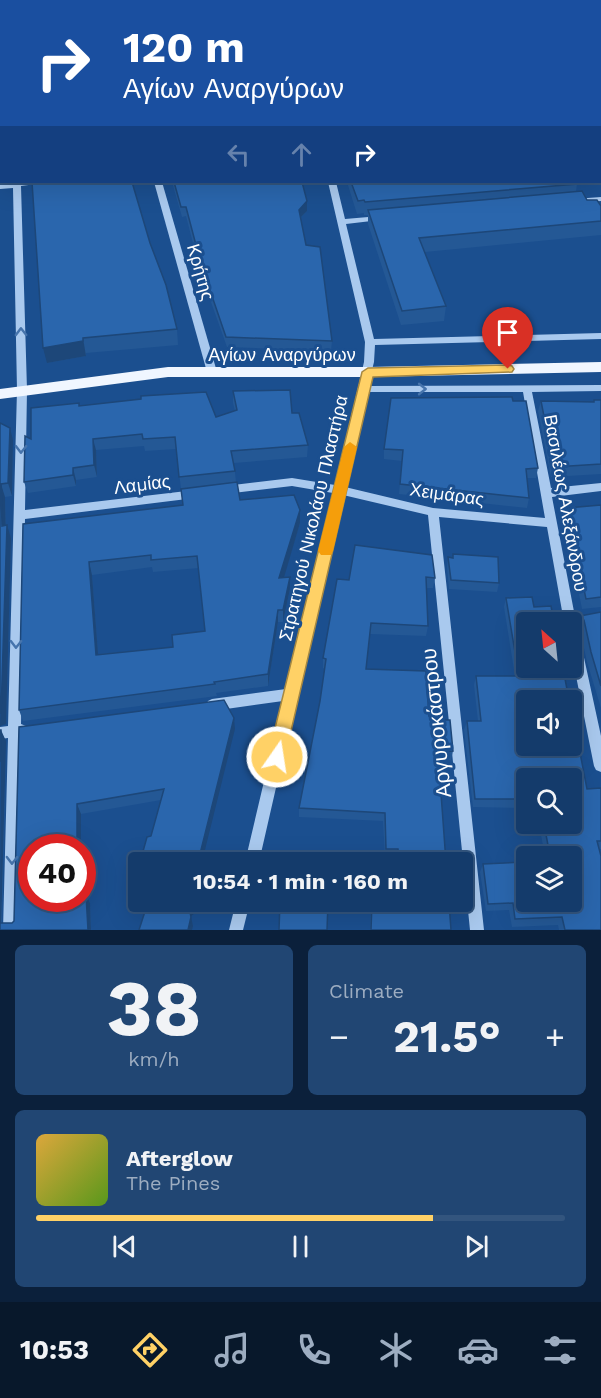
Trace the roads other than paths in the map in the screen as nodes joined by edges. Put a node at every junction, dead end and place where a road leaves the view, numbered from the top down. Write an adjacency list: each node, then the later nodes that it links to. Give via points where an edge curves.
1 (17, 183): 4 (street); 17 (street, one-way to 1)
2 (158, 183): 12 (street, Κρήτης)
3 (332, 183): 8 (street, Στρατηγού Νικολάου Πλαστήρα)
4 (0, 187)
5 (601, 199): 6 (street)
6 (566, 202)
7 (390, 218): 8 (street)
8 (343, 222): 10 (street, Στρατηγού Νικολάου Πλαστήρα)
9 (601, 336): 10 (street, Αγίων Αναργύρων)
10 (370, 342): 13 (street, Στρατηγού Νικολάου Πλαστήρα)
11 (601, 367): 13 (main road, Αγίων Αναργύρων)
12 (212, 372): 13 (main road, Αγίων Αναργύρων); 17 (main road, Αγίων Αναργύρων, via 159,373)
13 (368, 372): 15 (street, Στρατηγού Νικολάου Πλαστήρα)
14 (601, 388): 16 (street, Αγίων Αναργύρων)
15 (364, 389): 16 (street, Αγίων Αναργύρων, one-way to 16); 20 (street, Στρατηγού Νικολάου Πλαστήρα)
16 (527, 389): 21 (street, Βασιλέως Αλεξάνδρου)
17 (22, 390): 18 (main road, Αγίων Αναργύρων); 23 (street, one-way to 23)
18 (0, 394)
19 (601, 487): 21 (street)
20 (340, 490): 22 (street, Χειμάρας); 23 (street, Λαμίας, via 292,482); 27 (street, Στρατηγού Νικολάου Πλαστήρα)
21 (547, 493): 24 (street, Βασιλέως Αλεξάνδρου)
22 (433, 512): 24 (street, Χειμάρας); 37 (street, Αργυροκάστρου)
23 (19, 515): 30 (street, one-way to 30)
24 (550, 523): 25 (street, Βασιλέως Αλεξάνδρου)
25 (571, 612)
26 (582, 668): 32 (street, Βασιλέως Αλεξάνδρου)
27 (292, 694): 28 (street); 33 (street, Στρατηγού Νικολάου Πλαστήρα)
28 (199, 707)
29 (37, 728): 30 (street)
30 (14, 731): 31 (street); 35 (street, one-way to 35)
31 (0, 733)
32 (601, 766)
33 (254, 852)
34 (240, 912): 36 (street)
35 (10, 930)
36 (236, 930)
37 (477, 930)

